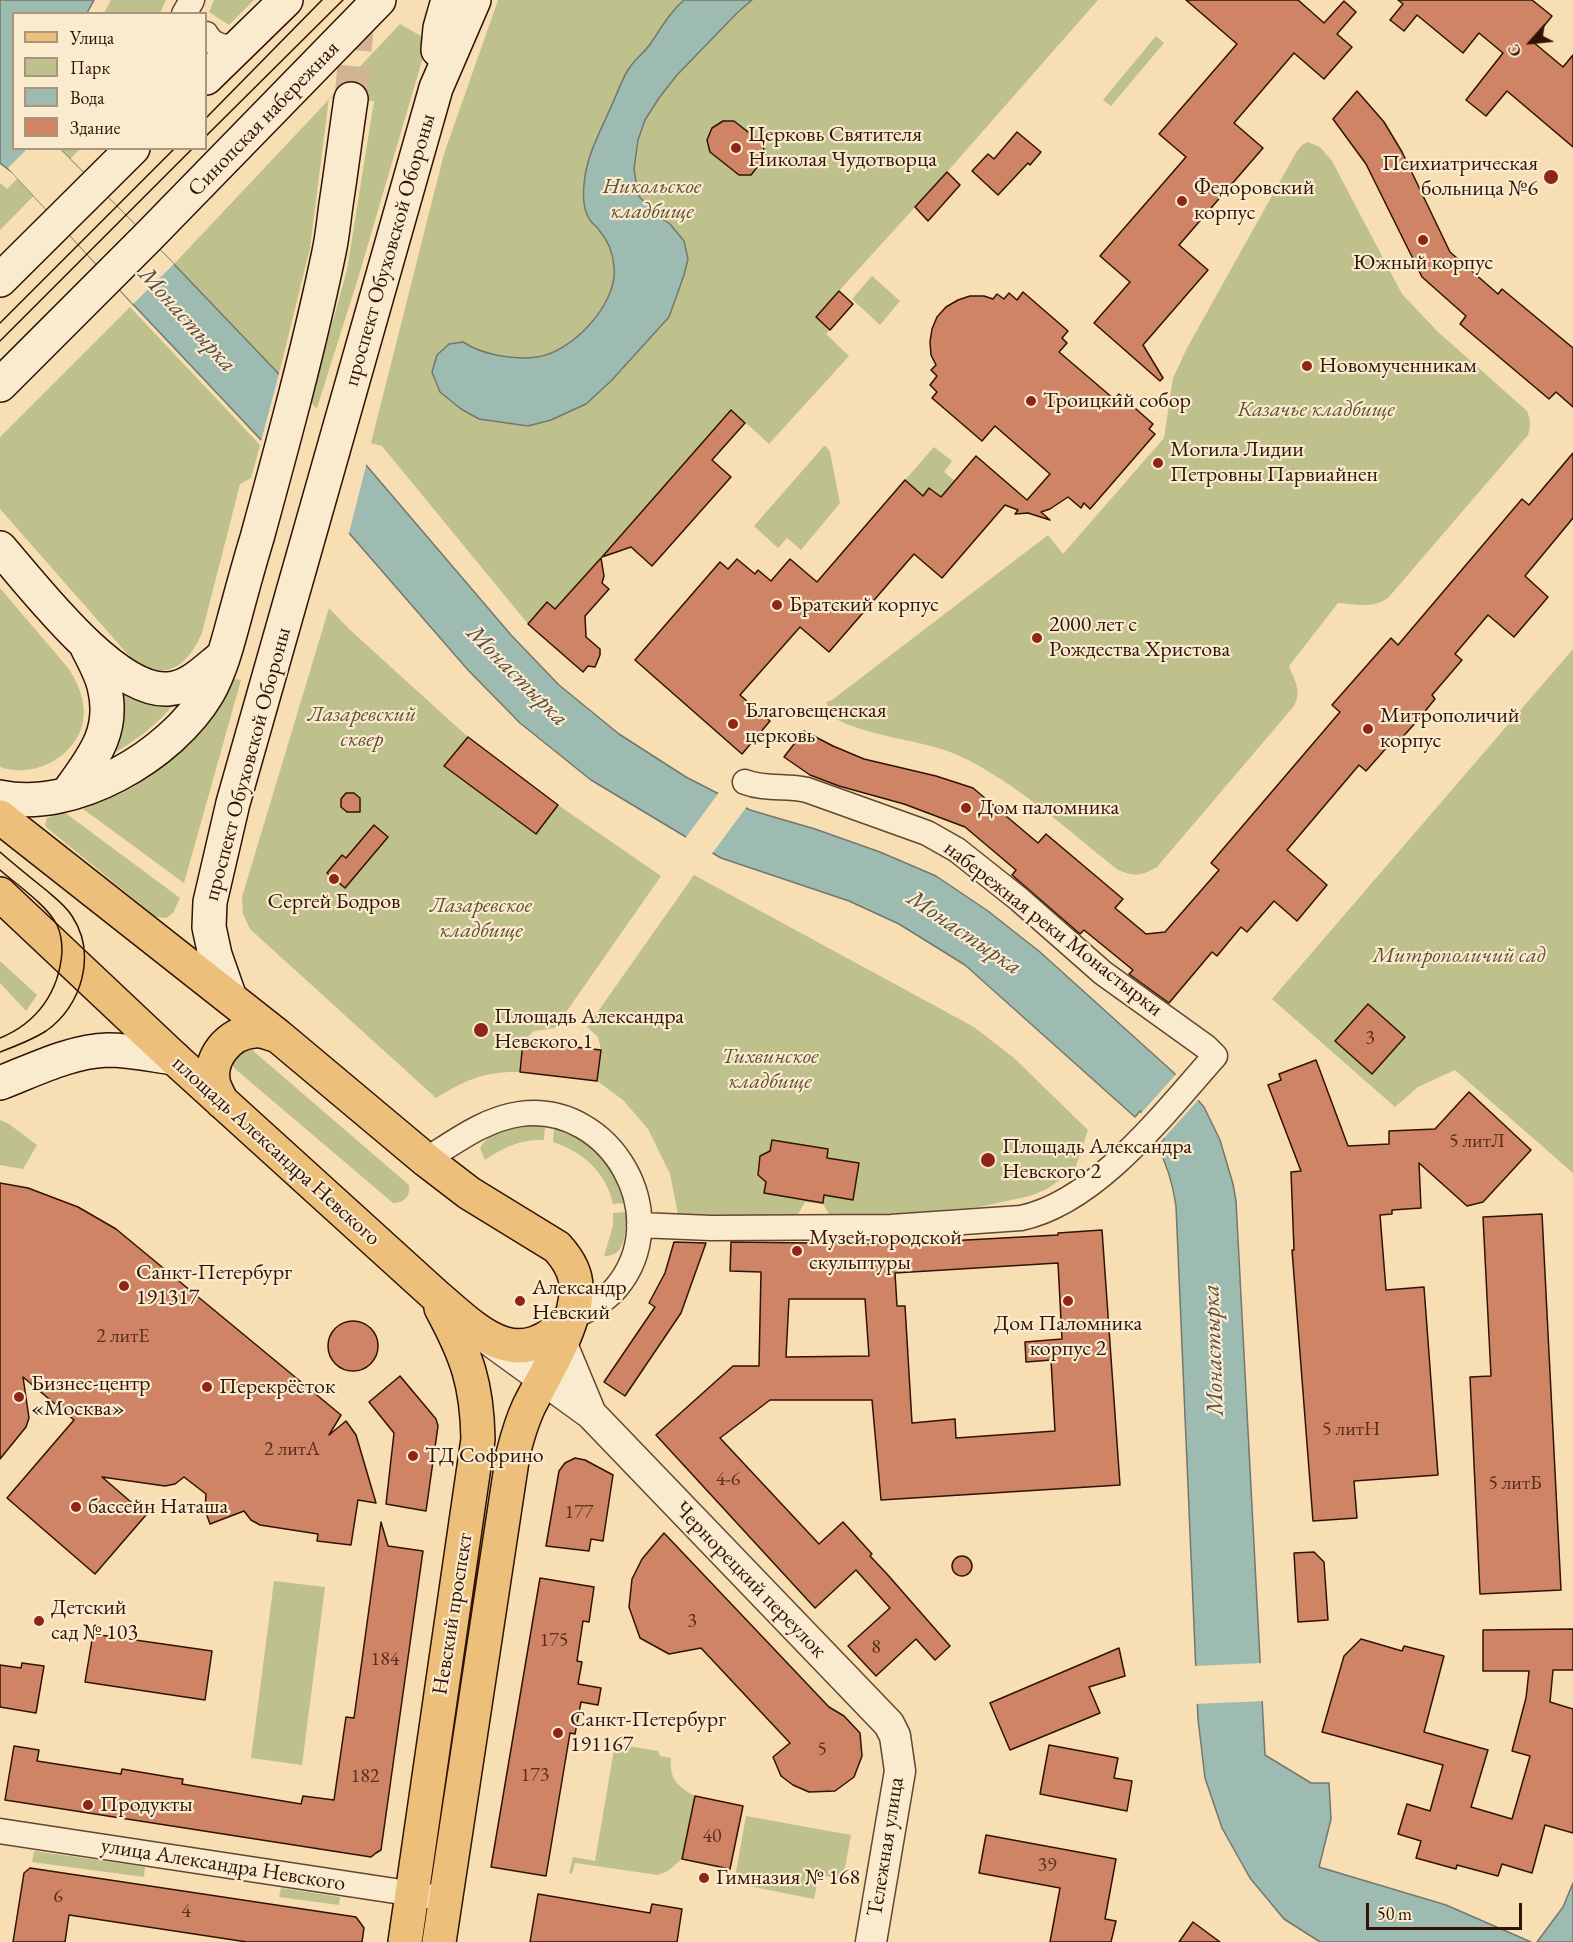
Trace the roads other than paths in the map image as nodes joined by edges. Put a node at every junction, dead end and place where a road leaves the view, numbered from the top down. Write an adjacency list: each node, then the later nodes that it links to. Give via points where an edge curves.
1 (286, 0): 6 (main road)
2 (379, 0): 12 (main road, Синопская набережная)
3 (448, 0): 8 (main road, проспект Обуховской Обороны, via 440,28)
4 (474, 0): 8 (main road, проспект Обуховской Обороны)
5 (207, 36): 6 (street, via 222,47)
6 (237, 48): 7 (main road)
7 (207, 77)
8 (436, 87): 21 (main road, проспект Обуховской Обороны, via 233,802 210,902 209,927)
9 (351, 99): 15 (main road, via 330,250)
10 (116, 162): 11 (main road)
11 (0, 280)
12 (0, 385)
13 (0, 548): 14 (main road)
14 (86, 645): 15 (main road, via 133,681 159,689 187,683); 17 (main road, via 104,684 104,735)
15 (225, 655): 17 (main road, via 208,693 164,743 113,776)
16 (745, 782): 27 (street, набережная реки Монастырки, via 757,787 807,790 927,833 957,850 1103,973 1206,1047 1212,1060 1116,1164 1037,1215 891,1227)
17 (67, 794): 18 (main road, via 34,800)
18 (0, 796)
19 (0, 817): 21 (main road)
20 (0, 894): 23 (main road, площадь Александра Невского)
21 (230, 998): 22 (main road)
22 (278, 1036): 25 (main road, via 263,1031 246,1032 224,1046 213,1069 214,1086); 26 (main road)
23 (174, 1058): 24 (main road, via 107,1050 85,1053); 25 (main road, площадь Александра Невского)
24 (0, 1083)
25 (222, 1102): 28 (main road, площадь Александра Невского)
26 (426, 1160): 27 (street, площадь Александра Невского, via 486,1124 508,1116 551,1115 574,1122 602,1139 621,1162 636,1193); 29 (main road, via 469,1193 548,1240 564,1255 576,1285)
27 (639, 1225): 29 (street, площадь Александра Невского, via 636,1249 616,1288)
28 (434, 1294): 30 (main road, площадь Александра Невского); 35 (main road, Невский проспект, via 469,1367 478,1439)
29 (566, 1330): 30 (main road, площадь Александра Невского, via 524,1346 502,1343); 31 (main road, Невский проспект); 32 (street, Чернорецкий переулок)
30 (478, 1332): 31 (street, Чернорецкий переулок)
31 (543, 1380): 32 (street, Чернорецкий переулок); 36 (main road, Невский проспект, via 525,1416 511,1463)
32 (591, 1414): 33 (street, Чернорецкий переулок, via 889,1724)
33 (898, 1752): 39 (street, Тележная улица, via 900,1771)
34 (0, 1831): 35 (street, улица Александра Невского)
35 (412, 1894): 36 (street, улица Александра Невского); 37 (main road, Невский проспект)
36 (446, 1899): 38 (main road, Невский проспект)
37 (405, 1942)
38 (439, 1942)
39 (871, 1942)

